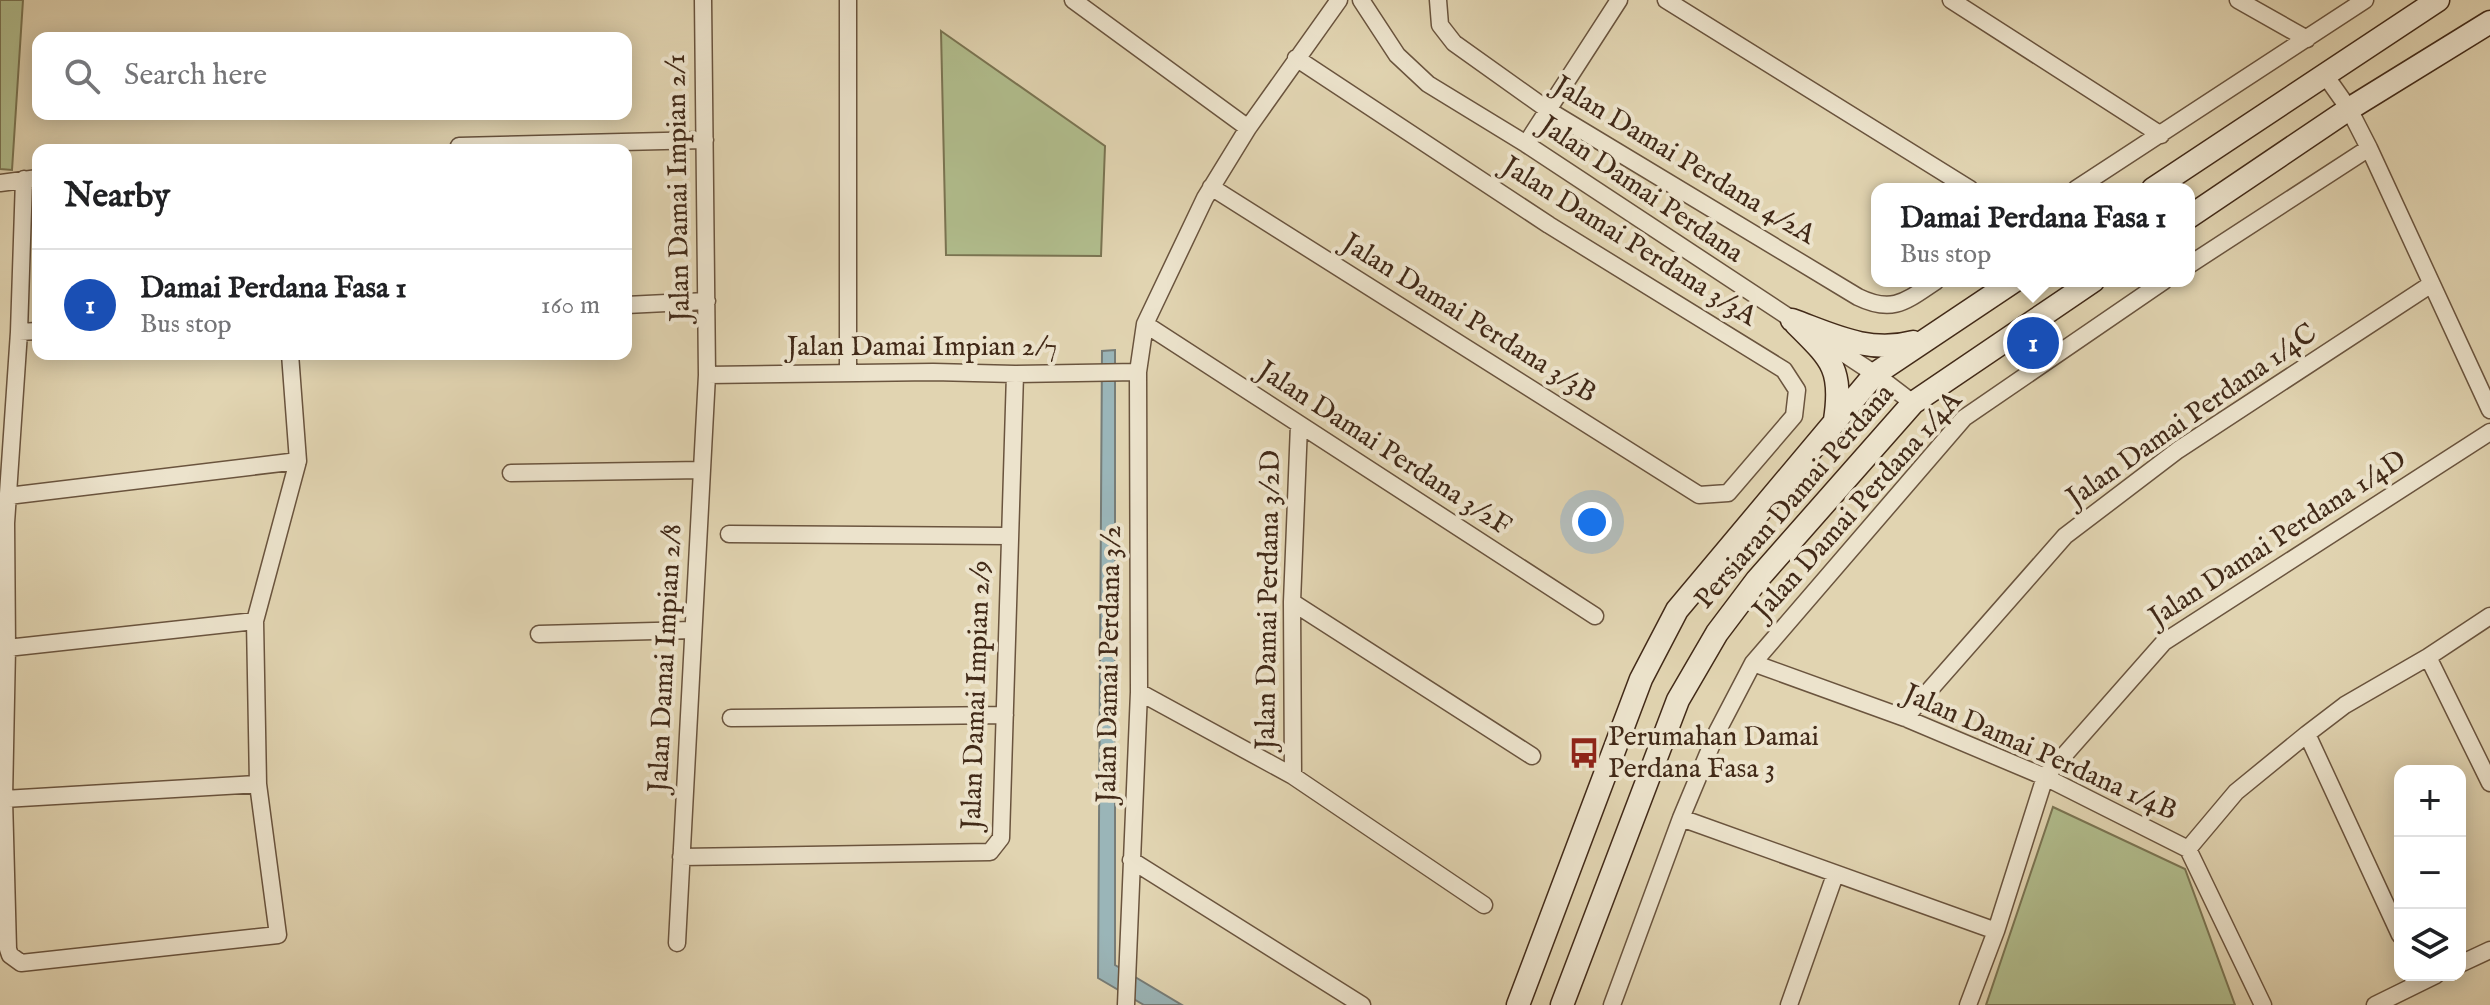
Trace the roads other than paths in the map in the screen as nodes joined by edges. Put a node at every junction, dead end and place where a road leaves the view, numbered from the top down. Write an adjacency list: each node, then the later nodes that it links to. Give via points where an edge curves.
1 (703, 0): 21 (street, Jalan Damai Impian 2/1)
2 (848, 0): 46 (street)
3 (1073, 0): 19 (street)
4 (1339, 0): 15 (street, Jalan Damai Perdana 3/2)
5 (1361, 0): 23 (street, Jalan Damai Perdana, via 1413,71)
6 (1438, 0): 18 (street, Jalan Damai Perdana 4/2A, via 1440,25 1454,43)
7 (1619, 0): 18 (street)
8 (1666, 0): 27 (street)
9 (1951, 0): 20 (street)
10 (2238, 0): 14 (street)
11 (2365, 0): 14 (street)
12 (2438, 0): 16 (main road)
13 (2488, 28): 17 (main road)
14 (2307, 39): 20 (street)
15 (1296, 58): 19 (street, Jalan Damai Perdana 3/2); 59 (street, Jalan Damai Perdana 3/3A, via 1549,225 1784,370 1797,390 1794,416 1728,493)
16 (2325, 75): 17 (street); 29 (main road)
17 (2349, 109): 24 (street); 31 (main road)
18 (1548, 110): 23 (street); 34 (street, Jalan Damai Perdana 4/2A, via 1873,304 1903,303)
19 (1248, 128): 30 (street, Jalan Damai Perdana 3/2)
20 (2161, 135): 28 (street)
21 (705, 140): 22 (street); 38 (street, Jalan Damai Impian 2/1)
22 (541, 144)
23 (1526, 144): 40 (street, Jalan Damai Perdana)
24 (2369, 148): 32 (street); 33 (street)
25 (27, 179): 26 (street); 43 (street)
26 (0, 183)
27 (1960, 183)
28 (2085, 183)
29 (2162, 183)
30 (1211, 187): 41 (street, Jalan Damai Perdana 3/2); 59 (street, Jalan Damai Perdana 3/3B)
31 (2195, 213)
32 (2195, 261)
33 (2430, 285): 52 (street); 76 (street, Jalan Damai Perdana 1/4C, via 2178,450 2065,536)
34 (1927, 287)
35 (2005, 287): 44 (main road, Persiaran Damai Perdana)
36 (2084, 287): 51 (main road, Persiaran Damai Perdana)
37 (2155, 287): 72 (street, Jalan Damai Perdana 1/4A, via 1964,418)
38 (707, 301): 39 (street); 50 (street, Jalan Damai Impian 2/1)
39 (632, 305)
40 (1792, 320): 44 (main road, via 1865,346 1884,348); 49 (street, Jalan Damai Perdana); 53 (main road, via 1832,362 1839,395)
41 (1145, 324): 47 (street, Jalan Damai Perdana 3/2); 54 (street, Jalan Damai Perdana 3/2F)
42 (32, 331): 43 (street)
43 (19, 332): 60 (street)
44 (1928, 338): 49 (main road, Persiaran Damai Perdana)
45 (290, 360): 56 (street)
46 (848, 372): 48 (street, Jalan Damai Impian 2/7); 50 (street, Jalan Damai Impian 2/7)
47 (1138, 372): 48 (street, Jalan Damai Impian 2/7); 73 (street, Jalan Damai Perdana 3/2)
48 (1015, 374): 63 (street, Jalan Damai Impian 2/9)
49 (1875, 374): 51 (street, Jalan Damai Perdana); 53 (main road, Persiaran Damai Perdana)
50 (707, 375): 57 (street, Jalan Damai Impian 2/8)
51 (1913, 403): 99 (main road, Persiaran Damai Perdana, via 1717,633 1678,700)
52 (2490, 410)
53 (1835, 420): 98 (main road, Persiaran Damai Perdana, via 1677,610 1641,679)
54 (1299, 425): 64 (street, Jalan Damai Perdana 3/2D); 65 (street, Jalan Damai Perdana 3/2F)
55 (2490, 432): 80 (street, Jalan Damai Perdana 1/4D, via 2164,642)
56 (298, 461): 60 (street); 67 (street)
57 (702, 470): 58 (street); 68 (street, Jalan Damai Impian 2/8)
58 (511, 473)
59 (1699, 495)
60 (8, 496): 61 (street)
61 (3, 523): 70 (street)
62 (729, 534): 63 (street)
63 (1009, 536): 74 (street, Jalan Damai Impian 2/9)
64 (1292, 602): 78 (street); 79 (street, Jalan Damai Perdana 3/2D)
65 (1595, 616)
66 (2490, 616): 71 (street)
67 (255, 621): 70 (street); 82 (street)
68 (693, 630): 69 (street); 86 (street, Jalan Damai Impian 2/8)
69 (539, 634)
70 (7, 648): 83 (street)
71 (2428, 657): 77 (street, via 2345,705); 81 (street)
72 (1753, 663): 76 (street, Jalan Damai Perdana 1/4B); 84 (street, Jalan Damai Perdana 1/4A)
73 (1139, 692): 79 (street); 87 (street, Jalan Damai Perdana 3/2)
74 (1005, 715): 75 (street); 86 (street, Jalan Damai Impian 2/9, via 1001,838 990,852)
75 (731, 718)
76 (1905, 718): 80 (street, Jalan Damai Perdana 1/4B)
77 (2307, 734): 85 (street, via 2236,792); 90 (street)
78 (1532, 756)
79 (1293, 776): 89 (street)
80 (2045, 777): 85 (street, Jalan Damai Perdana 1/4B); 91 (street)
81 (2490, 783)
82 (258, 784): 83 (street); 83 (street, via 278,935 36,963 21,963 8,949)
83 (4, 799)
84 (1681, 818): 88 (street); 100 (street, Jalan Damai Perdana 1/4A)
85 (2188, 849): 103 (street, Jalan Damai Perdana 1/4B)
86 (681, 857): 92 (street, Jalan Damai Impian 2/8)
87 (1131, 860): 96 (street, Jalan Damai Perdana 3/2); 97 (street)
88 (1835, 875): 91 (street); 101 (street)
89 (1484, 905)
90 (2394, 922)
91 (1996, 931): 102 (street)
92 (677, 943)
93 (2490, 950): 94 (street)
94 (2466, 961)
95 (2418, 981): 104 (street)
96 (1126, 1005)
97 (1362, 1005)
98 (1518, 1005)
99 (1562, 1005)
100 (1612, 1005)
101 (1789, 1005)
102 (1968, 1005)
103 (2263, 1005)
104 (2375, 1005)

